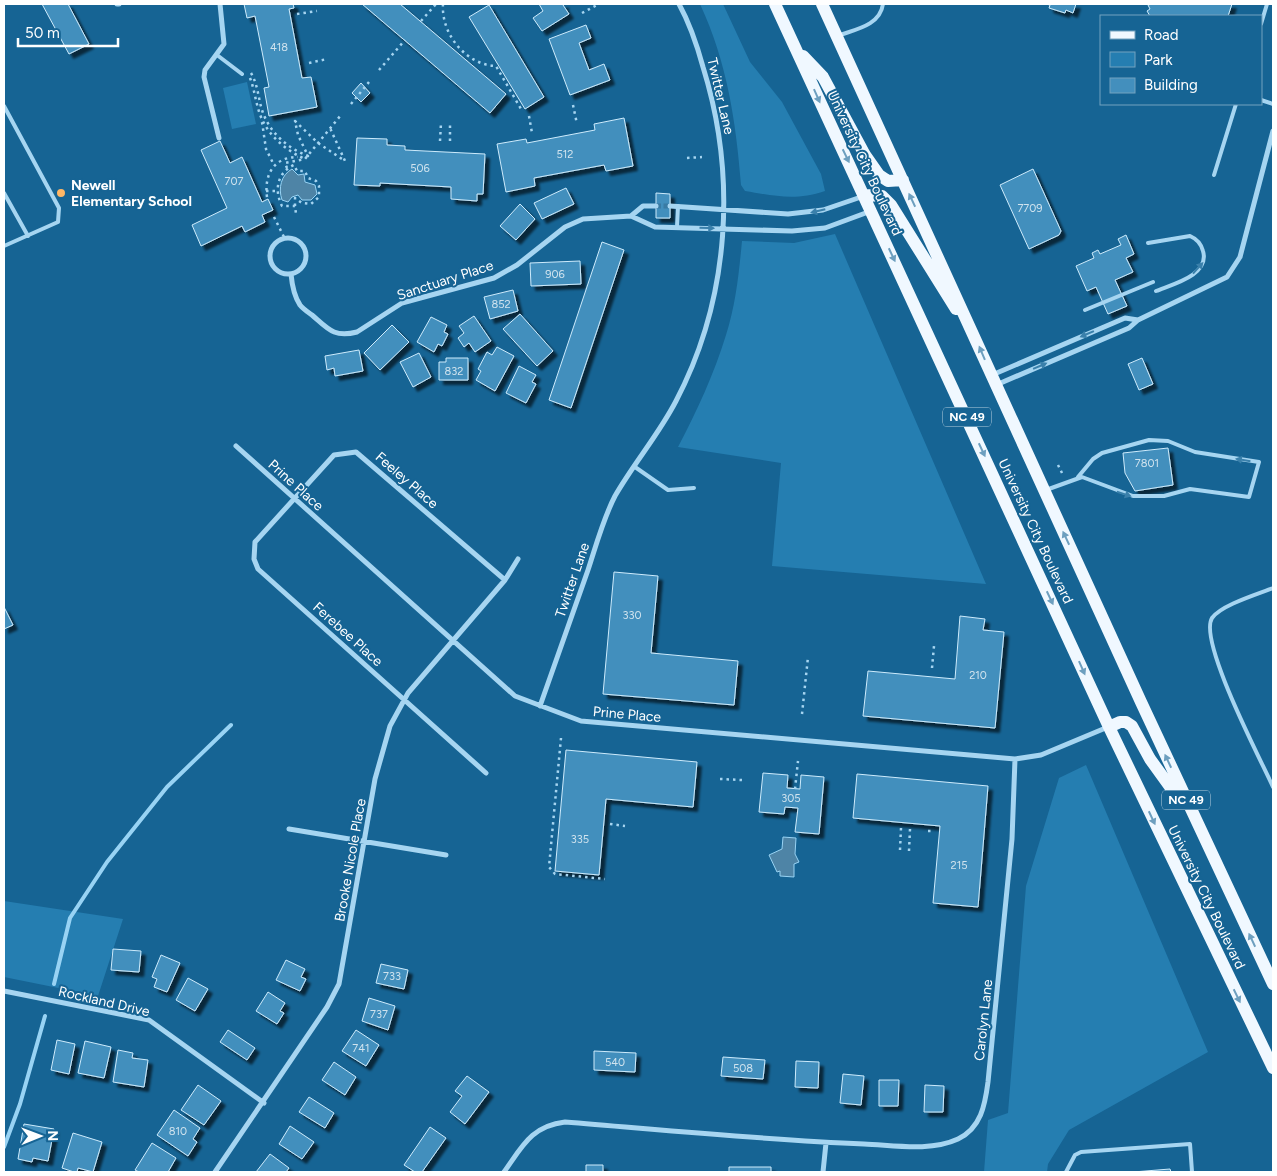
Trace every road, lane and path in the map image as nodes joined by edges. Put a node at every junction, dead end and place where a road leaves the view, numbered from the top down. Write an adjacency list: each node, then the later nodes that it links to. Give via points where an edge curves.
1 (220, 4): 18 (street, via 224,44)
2 (436, 4): 13 (path)
3 (443, 4): 28 (path, via 445,22 461,50 476,62 496,66)
4 (599, 4): 11 (path)
5 (679, 4): 60 (street, Twitter Lane, via 699,53 719,124 725,184)
6 (775, 4): 17 (main road, University City Boulevard / NC 49)
7 (822, 4): 15 (main road, University City Boulevard / NC 49)
8 (883, 4): 15 (lane, via 874,21)
9 (1267, 4): 14 (lane)
10 (317, 11): 12 (path)
11 (582, 13)
12 (297, 14)
13 (420, 21)
14 (1262, 21)
15 (838, 36): 50 (main road, University City Boulevard / NC 49)
16 (405, 40): 21 (path)
17 (796, 49): 50 (main road, via 823,77 864,155 879,175 888,181); 54 (main road, University City Boulevard / NC 49, one-way to 54)
18 (217, 55): 22 (lane); 38 (street, via 205,70 204,77)
19 (327, 59): 20 (path)
20 (308, 63)
21 (379, 70)
22 (242, 74)
23 (369, 82): 24 (path)
24 (351, 104)
25 (1236, 105): 49 (lane)
26 (4, 106): 67 (lane, via 59,208 58,222)
27 (573, 106): 34 (path)
28 (521, 109)
29 (341, 115): 35 (path)
30 (529, 116): 37 (path)
31 (262, 120): 42 (path, via 250,70 269,125 287,146); 43 (path, via 280,144); 47 (path, via 266,150)
32 (440, 124): 39 (path)
33 (450, 124): 40 (path)
34 (577, 124)
35 (330, 128): 41 (path); 41 (path, via 345,161)
36 (1273, 131): 75 (street, via 1242,250 1231,272 1203,290)
37 (532, 133)
38 (219, 138)
39 (440, 141)
40 (450, 141)
41 (318, 142): 42 (path); 42 (path, via 294,121)
42 (308, 156): 46 (path)
43 (300, 157): 46 (path); 47 (path, via 286,158)
44 (702, 157): 45 (path)
45 (687, 158)
46 (305, 159): 48 (path, via 288,161 285,163)
47 (274, 165): 52 (path, via 268,175)
48 (288, 168): 51 (path, via 278,180); 56 (path, via 294,165 297,171 305,171 308,178 319,186 316,201 306,204 295,198)
49 (1214, 175)
50 (903, 180): 76 (main road, University City Boulevard / NC 49, one-way to 50)
51 (277, 190): 52 (path); 56 (path, via 282,206)
52 (266, 191): 55 (path)
53 (4, 193): 67 (lane)
54 (865, 195): 60 (street, one-way to 60, via 809,213); 61 (main road, University City Boulevard / NC 49); 76 (main road, via 882,196 892,205 944,292)
55 (267, 197)
56 (296, 206): 62 (path)
57 (656, 206): 63 (street, Sanctuary Place, via 643,206)
58 (670, 206): 59 (street)
59 (678, 206): 60 (street); 65 (lane)
60 (724, 210): 66 (street, Twitter Lane)
61 (872, 211): 66 (street, Sanctuary Place, via 825,228 792,231); 96 (main road, University City Boulevard / NC 49, one-way to 96)
62 (296, 214)
63 (631, 216): 65 (street, Sanctuary Place, via 655,227); 71 (street, Sanctuary Place, via 584,219 565,227 494,278 402,303 350,334 327,329 300,306)
64 (274, 217): 68 (path)
65 (676, 227): 66 (street, Sanctuary Place, one-way to 66)
66 (724, 228): 80 (street, Twitter Lane, via 719,273 700,344 677,400)
67 (28, 236): 70 (lane)
68 (285, 239): 71 (street, via 299,242 305,252 304,264); 71 (street, via 273,247 270,258 275,269)
69 (1148, 243): 73 (lane, one-way to 69, via 1199,270 1204,252 1199,242 1190,236)
70 (4, 246)
71 (291, 274)
72 (1153, 282): 74 (lane)
73 (1156, 292)
74 (1085, 310)
75 (1138, 320): 77 (street, one-way to 75, via 1129,328); 77 (street, one-way to 77, via 1125,318)
76 (972, 331): 77 (main road, University City Boulevard / NC 49, one-way to 76)
77 (993, 380): 84 (main road, University City Boulevard / NC 49)
78 (236, 446): 85 (street, Prine Place)
79 (1058, 465): 82 (path)
80 (635, 467): 83 (lane, via 668,490); 94 (street, Twitter Lane, via 615,496 605,520)
81 (1078, 477): 81 (lane, one-way to 81, via 1141,497 1164,496 1182,489 1250,497 1259,462 1195,452 1168,441 1149,440 1111,448 1093,459); 82 (lane)
82 (1066, 482): 84 (lane)
83 (694, 488)
84 (1044, 491): 108 (main road, University City Boulevard / NC 49, one-way to 84)
85 (294, 498): 87 (street, Feeley Place, via 334,455 356,452); 89 (street, Prine Place); 93 (street, Ferebee Place, via 256,542 254,559 258,569)
86 (518, 559): 87 (street, Brooke Nicole Place)
87 (505, 580): 89 (street, Brooke Nicole Place)
88 (1273, 588): 103 (lane, via 1219,612 1210,624 1209,634 1221,673)
89 (453, 641): 93 (street, Brooke Nicole Place); 94 (street, Prine Place, via 515,696)
90 (934, 646): 92 (path)
91 (808, 657): 95 (path)
92 (932, 668)
93 (404, 700): 100 (street, Ferebee Place); 111 (street, Brooke Nicole Place, via 390,726 377,770)
94 (540, 706): 98 (street, Prine Place, via 581,721)
95 (802, 714)
96 (1108, 727): 98 (street, Prine Place, via 1041,755); 108 (main road, via 1120,722 1132,726 1150,759); 118 (main road, University City Boulevard / NC 49, one-way to 118)
97 (561, 738): 115 (path, via 549,867 555,874)
98 (1015, 759): 120 (street, Carolyn Lane, via 1012,839 991,1052 985,1106 979,1120 956,1139 925,1146)
99 (798, 761): 104 (path)
100 (486, 773)
101 (720, 779): 102 (path)
102 (742, 780)
103 (1273, 787)
104 (795, 789)
105 (610, 824): 106 (path)
106 (625, 826)
107 (902, 828): 112 (path)
108 (1199, 828): 116 (main road, University City Boulevard / NC 49, one-way to 108)
109 (289, 829): 111 (street)
110 (910, 829): 113 (path)
111 (364, 843): 114 (street); 119 (street, Brooke Nicole Place, via 339,984 328,1007)
112 (900, 850)
113 (908, 851)
114 (446, 855)
115 (605, 879)
116 (1273, 984)
117 (4, 992): 119 (street, Rockland Drive, via 149,1020)
118 (1273, 1068)
119 (264, 1103): 121 (street, Brooke Nicole Place)
120 (826, 1143): 122 (street, Carolyn Lane, via 552,1123 536,1131); 123 (street)
121 (215, 1172)
122 (504, 1172)
123 (823, 1172)
124 (1066, 1172): 125 (lane, via 1075,1155 1081,1152 1190,1144)
125 (1192, 1172)

